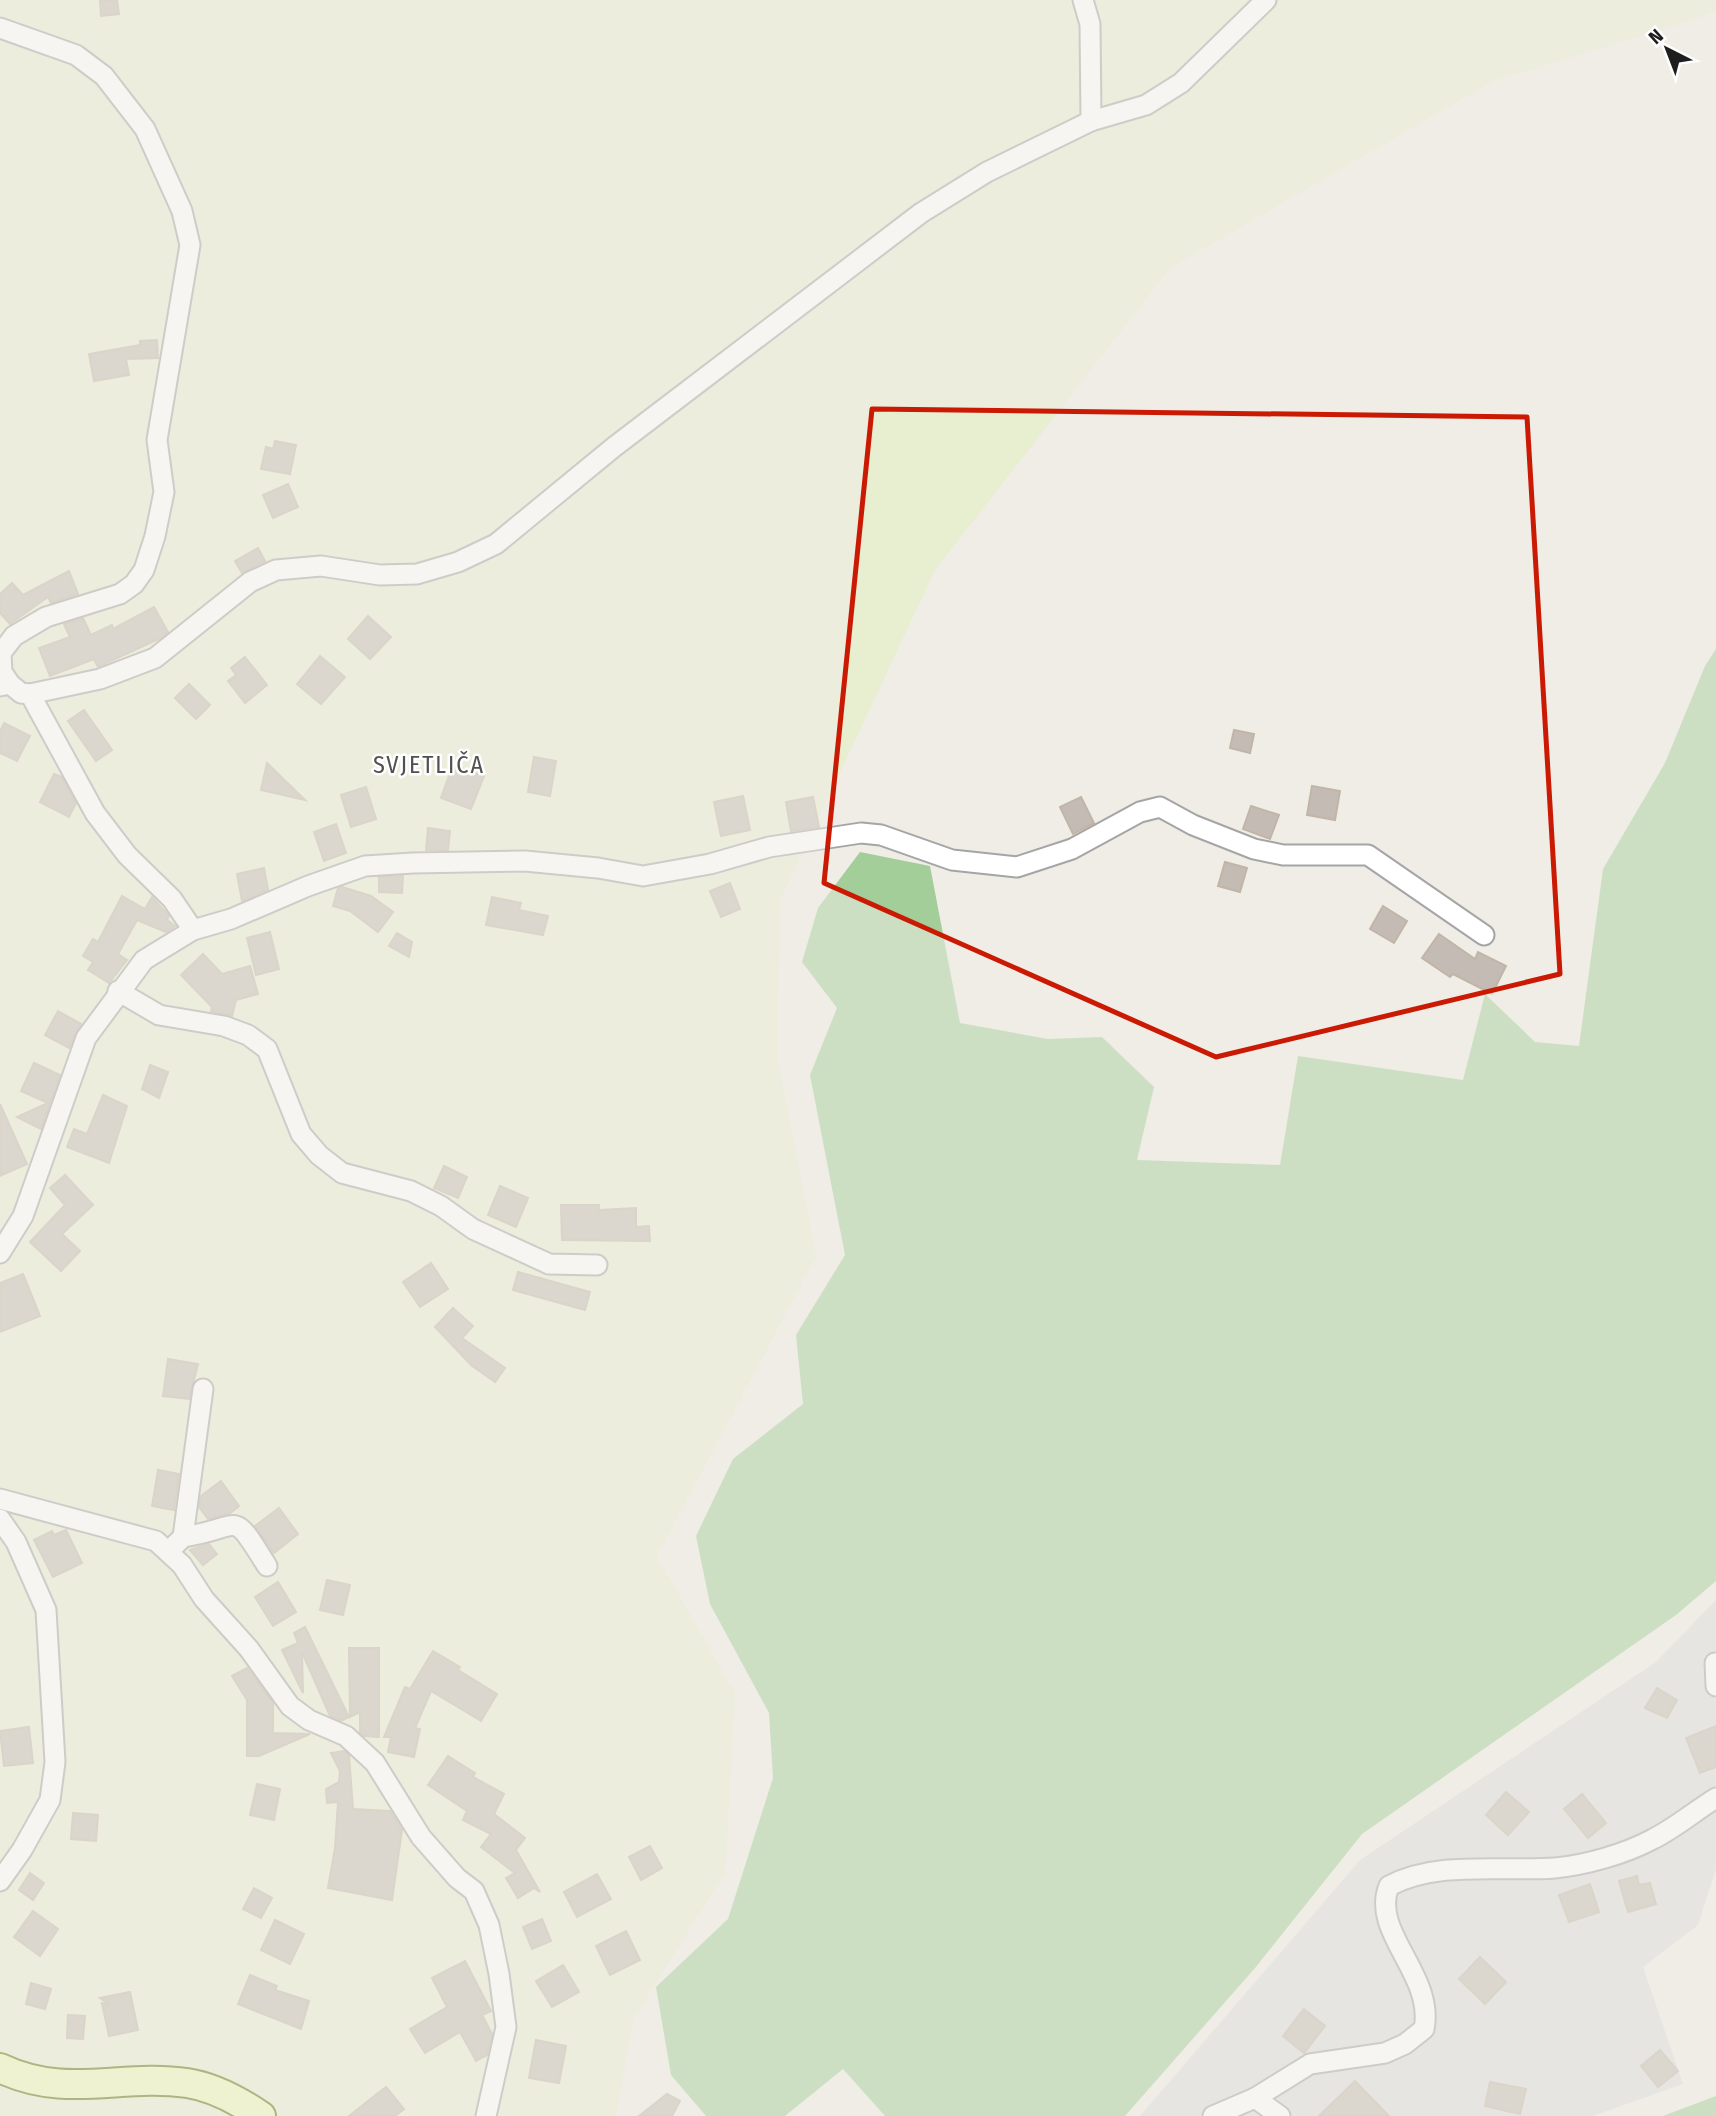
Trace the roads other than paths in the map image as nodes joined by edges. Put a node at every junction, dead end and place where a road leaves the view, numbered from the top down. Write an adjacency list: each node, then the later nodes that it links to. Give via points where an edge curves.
1 (1083, 0): 4 (street, via 1090,24)
2 (1266, 0): 4 (street, via 1181,83 1146,105)
3 (0, 28): 5 (street, via 76,55 104,76 145,129 182,211 190,245 157,440 164,492 144,570 120,594 46,617 14,636 1,653)
4 (1091, 121): 6 (street, via 987,172 921,213 614,447 496,544 417,575 321,566 276,570 250,582 155,659 100,679)
5 (5, 685): 6 (street)
6 (30, 694): 7 (street, via 95,813 127,855 172,899)
7 (193, 930): 8 (street, via 365,866 525,861 643,876 769,847 861,833 881,835 952,860 1017,867 1072,849 1140,812 1160,807 1254,849 1283,855 1368,855); 9 (street, via 144,960)
8 (1485, 935)
9 (118, 991): 10 (street, via 86,1038 23,1216); 11 (street, via 159,1015 224,1026 267,1049 301,1134 342,1173 411,1191 473,1229 549,1264)
10 (0, 1253)
11 (597, 1265)
12 (203, 1389): 15 (street)
13 (0, 1499): 16 (street, via 139,1534)
14 (0, 1519): 21 (street, via 16,1542 46,1610 55,1762 50,1800)
15 (183, 1537): 16 (street); 17 (street, via 236,1524 252,1538)
16 (169, 1551): 25 (street, via 290,1706 362,1748 421,1837 474,1891 489,1925 506,2027)
17 (267, 1566)
18 (1715, 1663): 19 (street)
19 (1716, 1686)
20 (1716, 1798): 23 (street, via 1652,1840 1595,1860 1555,1868 1437,1873 1389,1886 1384,1898 1387,1918 1420,1982 1428,2012 1424,2029 1385,2053 1310,2064)
21 (0, 1881)
22 (0, 2068): 24 (main road, via 57,2085 189,2083 233,2098)
23 (1255, 2098): 26 (street); 27 (street)
24 (261, 2116)
25 (486, 2116)
26 (1213, 2116)
27 (1280, 2116)

